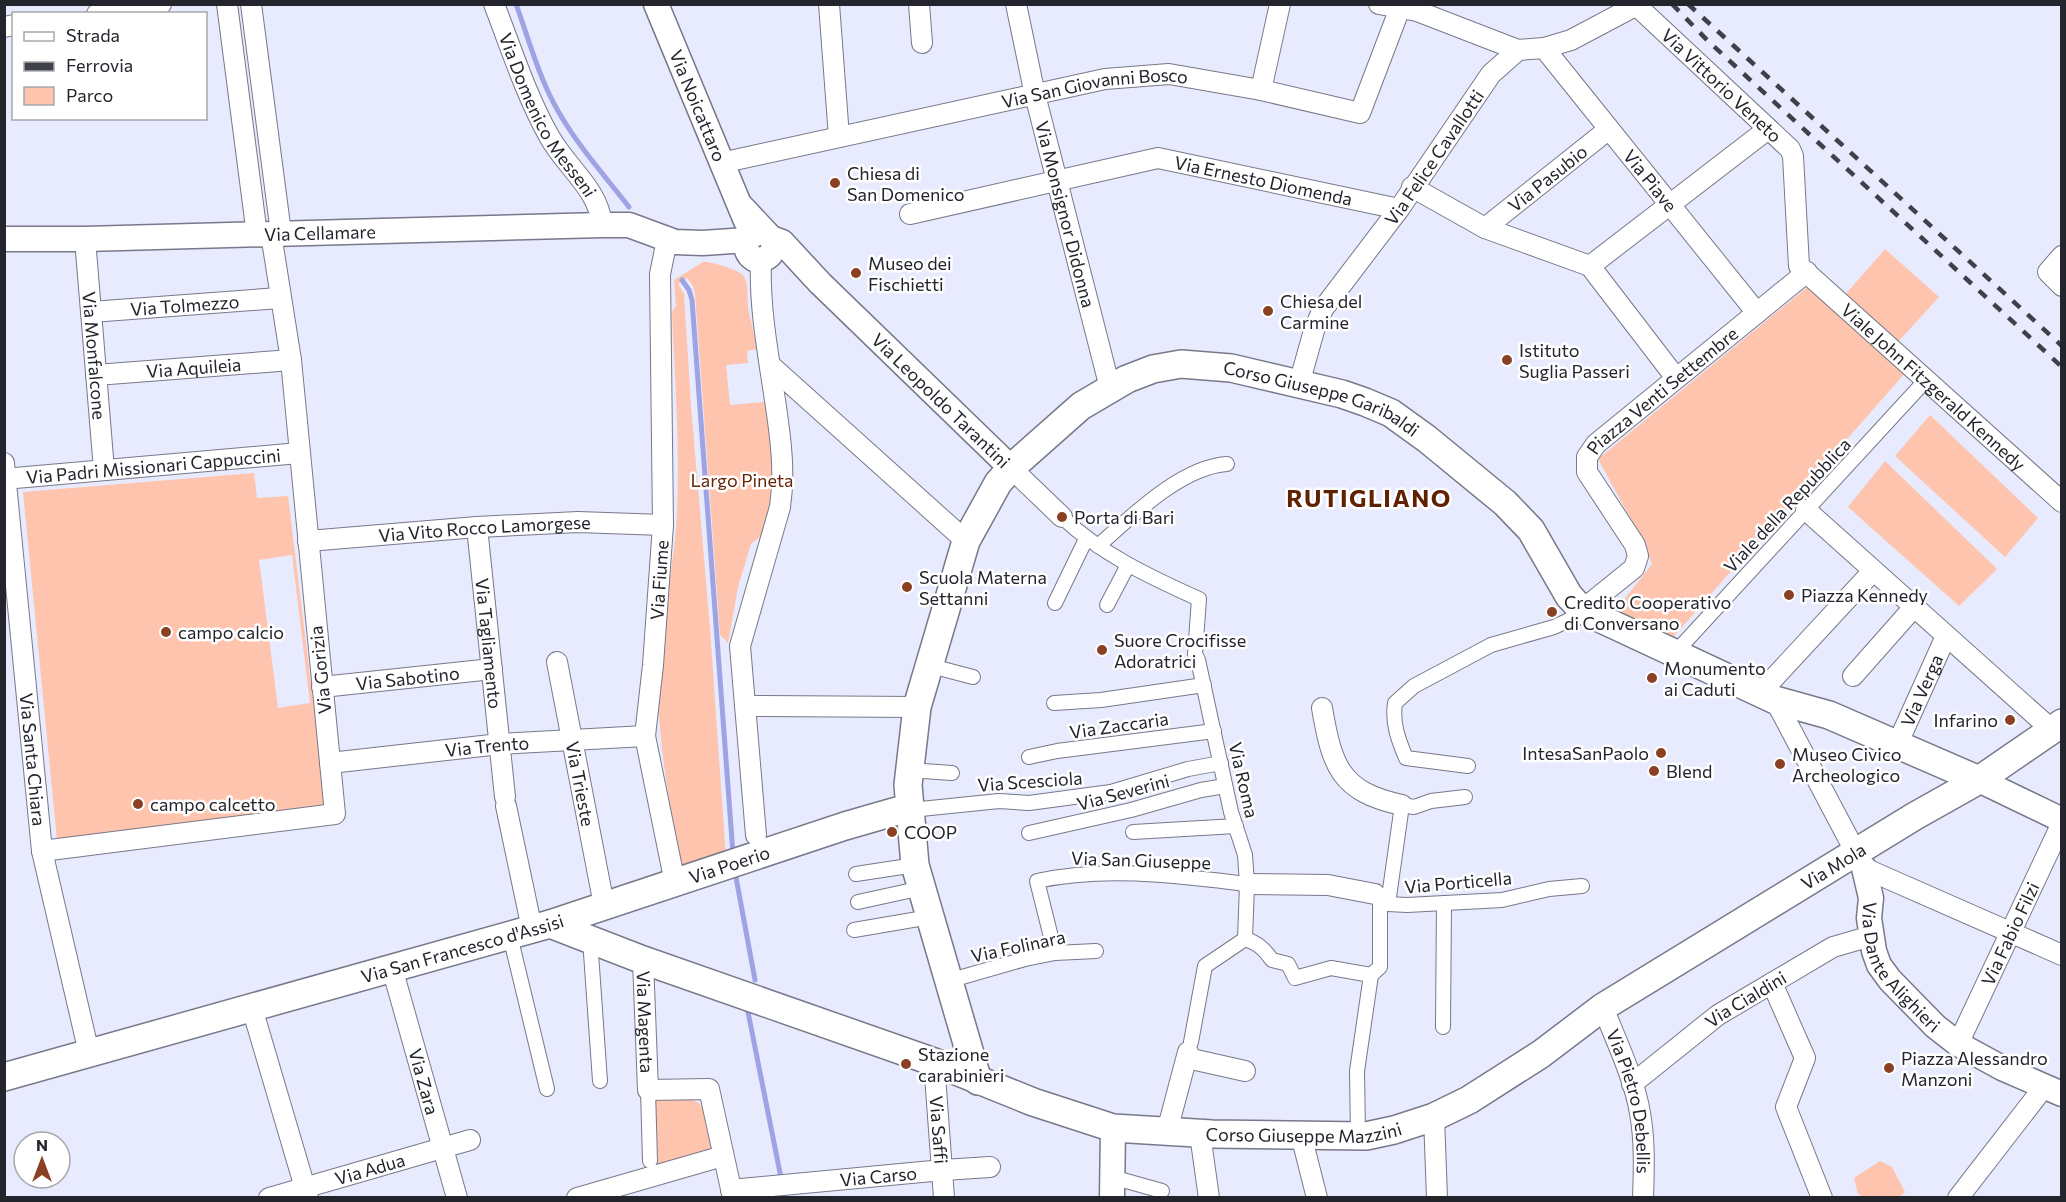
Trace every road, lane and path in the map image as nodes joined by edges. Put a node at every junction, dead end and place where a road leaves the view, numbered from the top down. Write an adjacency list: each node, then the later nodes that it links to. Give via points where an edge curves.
1 (161, 4): 13 (street)
2 (227, 4): 30 (street)
3 (251, 4): 30 (street)
4 (494, 4): 28 (street, Via Domenico Messeni, via 549,137 595,199)
5 (656, 4): 22 (street, Via Noicattaro)
6 (829, 4): 21 (street)
7 (919, 4): 14 (street)
8 (1016, 4): 18 (street, Via Monsignor Didonna)
9 (1280, 4): 17 (street)
10 (1379, 4): 12 (street)
11 (1638, 5): 15 (street, via 1571,40); 20 (street, Via Vittorio Veneto)
12 (1412, 8): 16 (street); 17 (street, Via San Giovanni Bosco, via 1360,113)
13 (110, 12)
14 (922, 43)
15 (1544, 48): 16 (street); 19 (street, Via Piave)
16 (1518, 50): 24 (street, Via Felice Cavallotti, via 1491,74)
17 (1261, 90): 18 (street, Via San Giovanni Bosco, via 1169,74 1105,79)
18 (1035, 94): 21 (street, Via San Giovanni Bosco); 23 (street, Via Monsignor Didonna)
19 (1609, 129): 25 (street, Via Piave); 29 (street, Via Pasubio)
20 (1768, 129): 25 (street); 37 (street, Via Vittorio Veneto, via 1793,156 1799,266)
21 (839, 137): 22 (street, Via San Giovanni Bosco)
22 (721, 163): 34 (street, Via Noicattaro)
23 (1056, 180): 26 (street, Via Ernesto Diomenda, via 1158,158); 27 (street, Via Ernesto Diomenda); 48 (street, Via Monsignor Didonna)
24 (1412, 187): 26 (street, Via Felice Cavallotti); 29 (street)
25 (1671, 204): 36 (street); 41 (street, Via Piave)
26 (1399, 209): 47 (street, Via Felice Cavallotti, via 1323,309 1314,327)
27 (910, 214)
28 (602, 225): 30 (street, Via Cellamare); 33 (street, Via Cellamare, via 630,225)
29 (1485, 228): 36 (street)
30 (269, 234): 32 (street, Via Cellamare); 39 (street, Via Gorizia)
31 (4, 239): 32 (street, Via Cellamare)
32 (85, 239): 40 (street, Via Monfalcone)
33 (667, 240): 34 (street, Via Cellamare); 57 (street, Via Fiume, via 660,274)
34 (759, 246): 43 (street); 51 (street, Via Leopoldo Tarantini, via 820,284)
35 (2061, 256): 38 (street)
36 (1590, 266): 45 (street)
37 (1807, 272): 41 (street, Piazza Venti Settembre); 46 (street, Viale John Fitzgerald Kennedy)
38 (2055, 279)
39 (279, 298): 40 (street, Via Tolmezzo); 42 (street, Via Gorizia)
40 (91, 312): 44 (street, Via Monfalcone)
41 (1757, 313): 45 (street, Piazza Venti Settembre)
42 (291, 360): 44 (street, Via Aquileia); 49 (street, Via Gorizia)
43 (770, 365): 60 (street); 79 (street, via 783,486 740,646)
44 (96, 375): 52 (street, Via Monfalcone)
45 (1676, 378): 67 (street, Piazza Venti Settembre, via 1596,444 1587,458 1587,472 1635,545 1638,556 1634,568)
46 (1926, 380): 54 (street, Viale John Fitzgerald Kennedy); 55 (street, Viale della Repubblica)
47 (1299, 384): 48 (main road, Corso Giuseppe Garibaldi, via 1231,368 1181,364 1153,369); 67 (main road, Corso Giuseppe Garibaldi, via 1342,394 1391,413 1427,439 1505,503 1531,530 1569,596)
48 (1110, 388): 51 (main road, Corso Giuseppe Garibaldi, via 1081,406)
49 (299, 453): 52 (street, Via Padri Missionari Cappuccini); 59 (street, Via Gorizia)
50 (1227, 464): 61 (street, via 1210,465 1159,494)
51 (1011, 468): 56 (street, Via Leopoldo Tarantini); 60 (main road, Corso Giuseppe Garibaldi, via 998,483)
52 (104, 470): 53 (street, Via Padri Missionari Cappuccini)
53 (5, 474): 104 (street, Via Santa Chiara)
54 (2061, 502)
55 (1806, 510): 63 (street); 69 (street, Viale della Repubblica)
56 (1066, 521): 61 (street)
57 (663, 525): 58 (street, Via Vito Rocco Lamorgese, via 578,522); 84 (street, Via Fiume)
58 (477, 527): 59 (street, Via Vito Rocco Lamorgese); 72 (street, Via Tagliamento)
59 (308, 541): 76 (street, Via Gorizia)
60 (966, 541): 71 (main road, Corso Giuseppe Garibaldi)
61 (1092, 542): 62 (street); 64 (street)
62 (1128, 565): 65 (street); 75 (street, Via Roma, via 1199,599 1196,654)
63 (1873, 571): 66 (street); 77 (street)
64 (1055, 603)
65 (1107, 605)
66 (1914, 607): 68 (street); 73 (street)
67 (1582, 610): 69 (main road); 91 (street, via 1554,627 1491,645 1414,686 1395,703 1395,731 1406,758)
68 (1946, 636): 82 (street); 87 (street, Via Verga)
69 (1674, 654): 77 (main road)
70 (557, 662): 85 (street, Via Trieste)
71 (931, 666): 74 (street); 80 (main road, Corso Giuseppe Garibaldi)
72 (492, 669): 76 (street, Via Sabotino); 86 (street, Via Tagliamento)
73 (1852, 676)
74 (973, 677)
75 (1204, 684): 78 (street); 83 (street, Via Roma)
76 (322, 687): 89 (street, Via Gorizia)
77 (1768, 696): 87 (main road, via 1829,715); 105 (street)
78 (1054, 703)
79 (745, 706): 80 (street); 103 (street)
80 (917, 707): 92 (main road, Corso Giuseppe Garibaldi)
81 (1322, 708): 97 (street, via 1338,769 1354,786 1377,800)
82 (2057, 727): 94 (main road, Via Mola)
83 (1214, 731): 88 (street, Via Zaccaria); 90 (street, Via Roma)
84 (645, 736): 85 (street, Via Trento); 108 (street, Via Fiume)
85 (571, 740): 86 (street, Via Trento); 114 (street, Via Trieste)
86 (500, 744): 89 (street, Via Trento); 116 (street, Via Tagliamento, via 500,765)
87 (1897, 745): 94 (main road)
88 (1029, 757)
89 (330, 763): 104 (street, Via Gorizia, via 335,814)
90 (1221, 763): 95 (street, Via Roma); 98 (street, Via Scesciola, via 1188,768 1111,792 1029,803 999,801)
91 (1468, 765)
92 (909, 770): 93 (street); 98 (main road, Corso Giuseppe Garibaldi)
93 (952, 773)
94 (1979, 780): 99 (street); 105 (main road, Via Mola, via 1916,816)
95 (1226, 786): 100 (street, Via Roma); 102 (street, Via Severini)
96 (1465, 797): 97 (street, via 1414,807)
97 (1402, 805): 111 (street)
98 (910, 810): 107 (main road, Corso Giuseppe Garibaldi); 108 (main road, Via Poerio, via 845,826)
99 (2061, 822): 118 (street, Via Fabio Filzi)
100 (1236, 826): 101 (street); 109 (street, Via Roma, via 1245,855)
101 (1133, 832)
102 (1029, 833)
103 (756, 835)
104 (42, 851): 135 (street, Via Santa Chiara)
105 (1860, 861): 118 (street); 119 (street, Via Dante Alighieri, via 1871,898); 130 (main road, Via Mola)
106 (856, 874): 107 (street)
107 (918, 876): 112 (street); 115 (main road, Corso Giuseppe Garibaldi)
108 (675, 883): 114 (main road, Via Poerio)
109 (1247, 884): 111 (street, via 1328,885); 121 (street, Via Roma); 123 (street, Via San Giuseppe, via 1164,875 1083,873 1037,881)
110 (1582, 886): 113 (street, Via Porticella, via 1502,900)
111 (1381, 899): 113 (street, Via Porticella); 127 (street, via 1380,967)
112 (858, 902)
113 (1444, 903): 132 (street)
114 (604, 905): 116 (main road, Via Poerio)
115 (930, 917): 117 (street); 128 (main road, Corso Giuseppe Garibaldi)
116 (530, 930): 120 (main road, Via San Francesco d'Assisi); 126 (main road, Via San Francesco d'Assisi); 142 (street)
117 (854, 930)
118 (2010, 932): 124 (street); 133 (street, Via Fabio Filzi)
119 (1871, 936): 129 (street, Via Cialdini, via 1833,947); 133 (street, Via Dante Alighieri, via 1879,965 1890,980)
120 (590, 939): 125 (main road, Via San Francesco d'Assisi); 139 (street)
121 (1245, 939): 127 (street, via 1262,947 1272,960 1288,964 1294,978 1331,968); 134 (street, via 1204,966)
122 (1096, 951): 123 (street, Via Folinara)
123 (1056, 953): 128 (street, Via Folinara)
124 (2061, 955)
125 (643, 960): 136 (main road, Via San Francesco d'Assisi); 143 (street, Via Magenta)
126 (392, 968): 131 (main road, Via San Francesco d'Assisi); 152 (street, Via Zara)
127 (1371, 975): 150 (street, via 1358,1071)
128 (948, 981): 140 (main road, Corso Giuseppe Garibaldi)
129 (1772, 983): 141 (street, Via Cialdini, via 1718,1015); 169 (street, via 1805,1058 1786,1107)
130 (1603, 1007): 141 (street, Via Pietro Debellis); 145 (main road, Corso Giuseppe Mazzini, via 1541,1054 1469,1100)
131 (252, 1008): 135 (main road, Via San Francesco d'Assisi); 158 (street)
132 (1443, 1027)
133 (1958, 1044): 144 (street, Via Dante Alighieri)
134 (1188, 1050): 137 (street); 147 (street)
135 (89, 1053): 138 (main road, Via San Francesco d'Assisi)
136 (934, 1062): 140 (main road, Via San Francesco d'Assisi); 156 (street, Via Saffi)
137 (1245, 1071)
138 (4, 1077)
139 (600, 1081)
140 (978, 1081): 146 (main road, Corso Giuseppe Mazzini)
141 (1632, 1084): 168 (street, Via Pietro Debellis, via 1644,1149)
142 (547, 1089)
143 (648, 1090): 153 (street, Via Magenta, via 709,1089); 155 (street)
144 (2053, 1091): 170 (street)
145 (1434, 1117): 150 (main road, Corso Giuseppe Mazzini, via 1394,1130); 167 (street)
146 (1113, 1128): 147 (main road, Corso Giuseppe Mazzini); 159 (street)
147 (1167, 1131): 148 (main road, Corso Giuseppe Mazzini)
148 (1200, 1134): 149 (main road, Corso Giuseppe Mazzini); 165 (street)
149 (1301, 1135): 150 (main road, Corso Giuseppe Mazzini); 166 (street)
150 (1358, 1135)
151 (470, 1140): 152 (street, Via Adua)
152 (442, 1148): 158 (street, Via Adua); 162 (street, Via Zara)
153 (723, 1156): 155 (street); 160 (street, Via Magenta)
154 (990, 1167): 156 (street, Via Carso)
155 (652, 1169): 163 (street)
156 (943, 1170): 160 (street, Via Carso, via 783,1185); 164 (street, Via Saffi)
157 (1162, 1191): 159 (street)
158 (306, 1192): 161 (street, Via Adua)
159 (1112, 1192)
160 (732, 1194)
161 (268, 1197)
162 (457, 1197)
163 (577, 1197)
164 (944, 1197)
165 (1209, 1197)
166 (1317, 1197)
167 (1437, 1197)
168 (1642, 1197)
169 (1822, 1197)
170 (1958, 1197)

